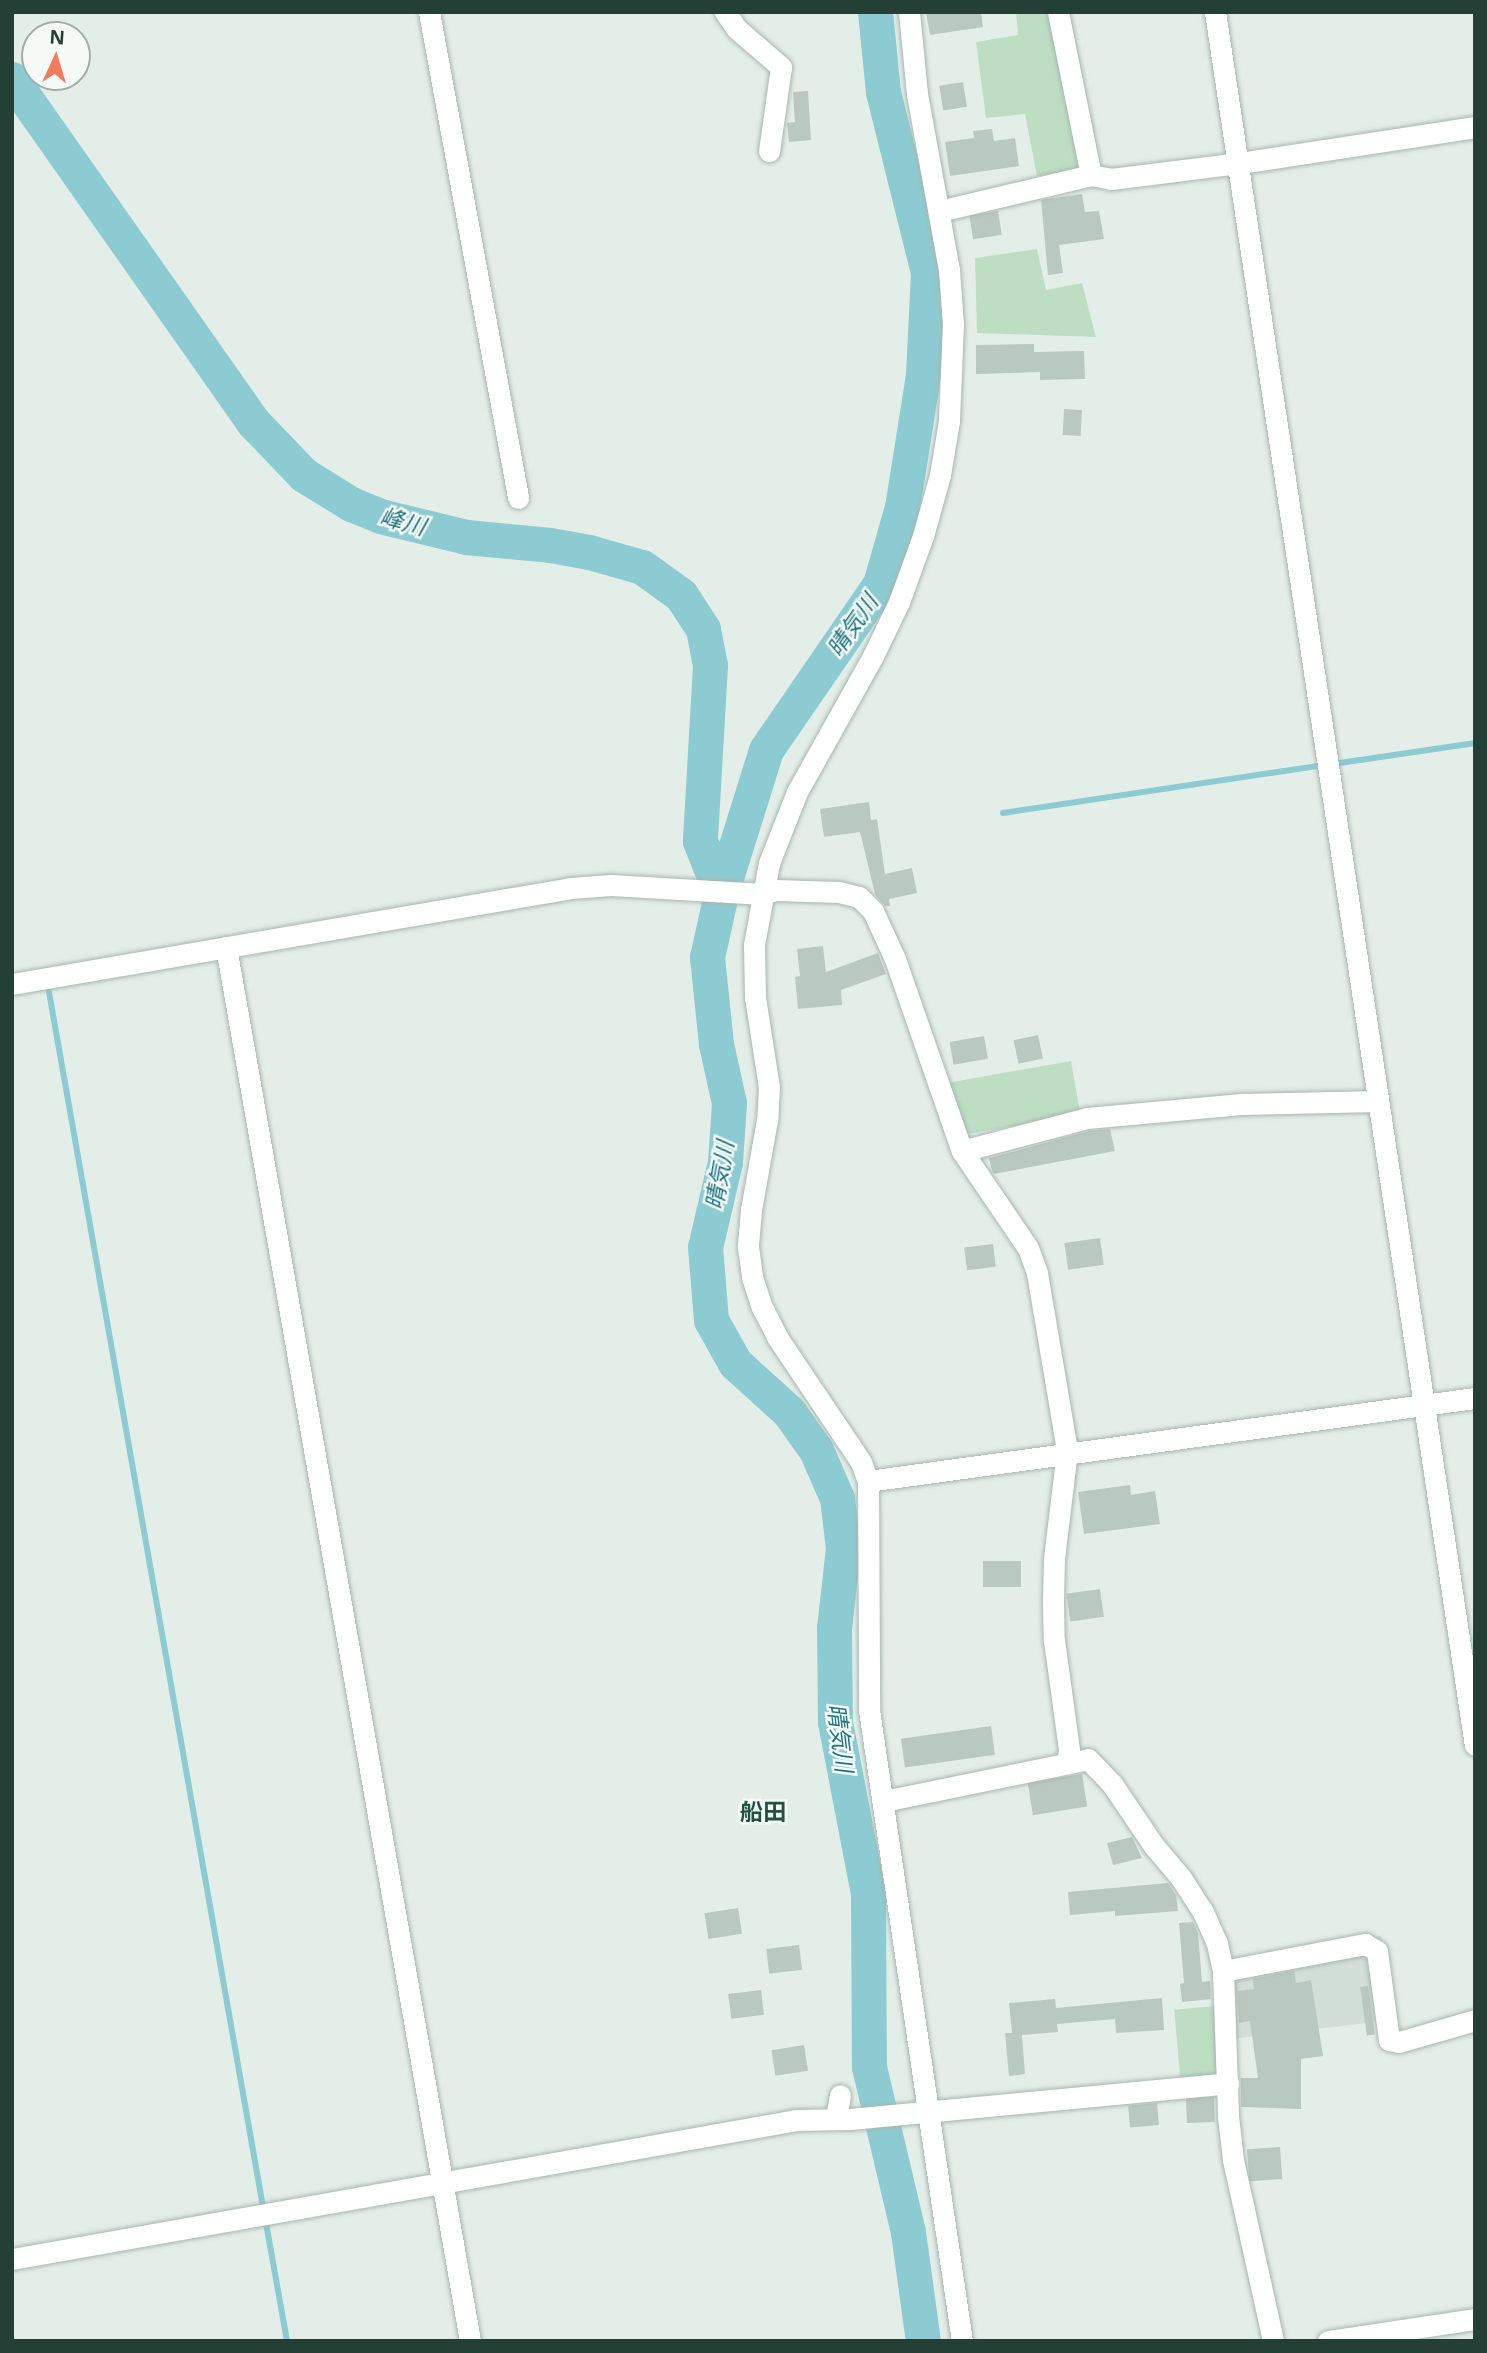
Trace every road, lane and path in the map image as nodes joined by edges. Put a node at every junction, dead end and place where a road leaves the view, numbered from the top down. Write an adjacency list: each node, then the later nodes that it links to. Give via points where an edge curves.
1 (429, 12): 11 (street)
2 (725, 12): 7 (street, via 737,29 781,67)
3 (909, 12): 10 (street, via 917,94)
4 (1058, 12): 9 (street)
5 (1215, 12): 8 (street)
6 (1475, 127): 8 (street)
7 (769, 151)
8 (1240, 163): 9 (street, via 1111,179); 15 (street)
9 (1091, 176): 10 (street)
10 (939, 211): 12 (street, via 953,324 949,421 940,475 899,602 797,792)
11 (518, 498)
12 (758, 893): 13 (street, via 611,885 570,888); 16 (street, via 839,892 859,897 873,911 895,959); 20 (street, via 755,997 769,1087 751,1210 748,1247 752,1277 778,1337 840,1427)
13 (226, 947): 14 (street); 30 (street)
14 (12, 984)
15 (1378, 1101): 16 (street, via 1241,1104 1087,1118); 18 (street)
16 (962, 1152): 19 (street, via 1028,1248 1037,1273)
17 (1475, 1398): 18 (street)
18 (1423, 1406): 19 (street); 21 (street)
19 (1067, 1451): 20 (street); 22 (street, via 1053,1601)
20 (868, 1481): 23 (street, via 869,1710)
21 (1475, 1745)
22 (1067, 1762): 23 (street); 24 (street, via 1088,1759 1112,1784 1203,1912)
23 (884, 1801): 28 (street, via 909,2003)
24 (1223, 1971): 25 (street, via 1365,1944 1377,1951 1389,2040 1399,2042); 26 (street)
25 (1475, 2020)
26 (1227, 2083): 28 (street); 35 (street, via 1233,2160)
27 (840, 2095): 29 (street)
28 (928, 2110): 29 (street); 34 (street)
29 (843, 2118): 30 (street, via 796,2120)
30 (443, 2183): 31 (street); 33 (street)
31 (12, 2259)
32 (1475, 2319): 36 (street)
33 (470, 2341)
34 (962, 2341)
35 (1273, 2341)
36 (1328, 2341)

